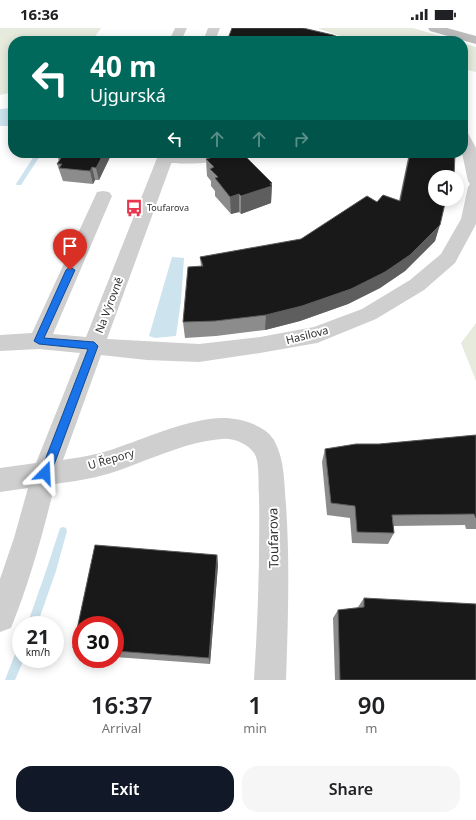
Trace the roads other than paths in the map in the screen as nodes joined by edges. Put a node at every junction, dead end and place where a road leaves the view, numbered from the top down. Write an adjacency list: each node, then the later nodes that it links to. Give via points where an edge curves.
1 (434, 28): 4 (main road)
2 (470, 28): 3 (main road)
3 (476, 30)
4 (462, 36)
5 (468, 148): 7 (street)
6 (165, 158): 12 (street, Na Výrovně)
7 (476, 182)
8 (476, 187): 12 (street, Hasilova, via 470,219 448,258 417,285 369,314 353,311 316,335 200,352)
9 (103, 196): 10 (street)
10 (39, 341): 11 (street, Hasilova); 12 (street, Hasilova)
11 (0, 343)
12 (94, 346): 14 (street, Na Výrovně)
13 (220, 428): 14 (street, U Řepory, via 198,432 102,464); 17 (street, Toufarova, via 239,430 253,436 265,447 270,468 274,562)
14 (45, 473): 15 (street, U Řepory); 16 (street, Na Výrovně, via 28,538)
15 (0, 480)
16 (0, 617)
17 (270, 680)

